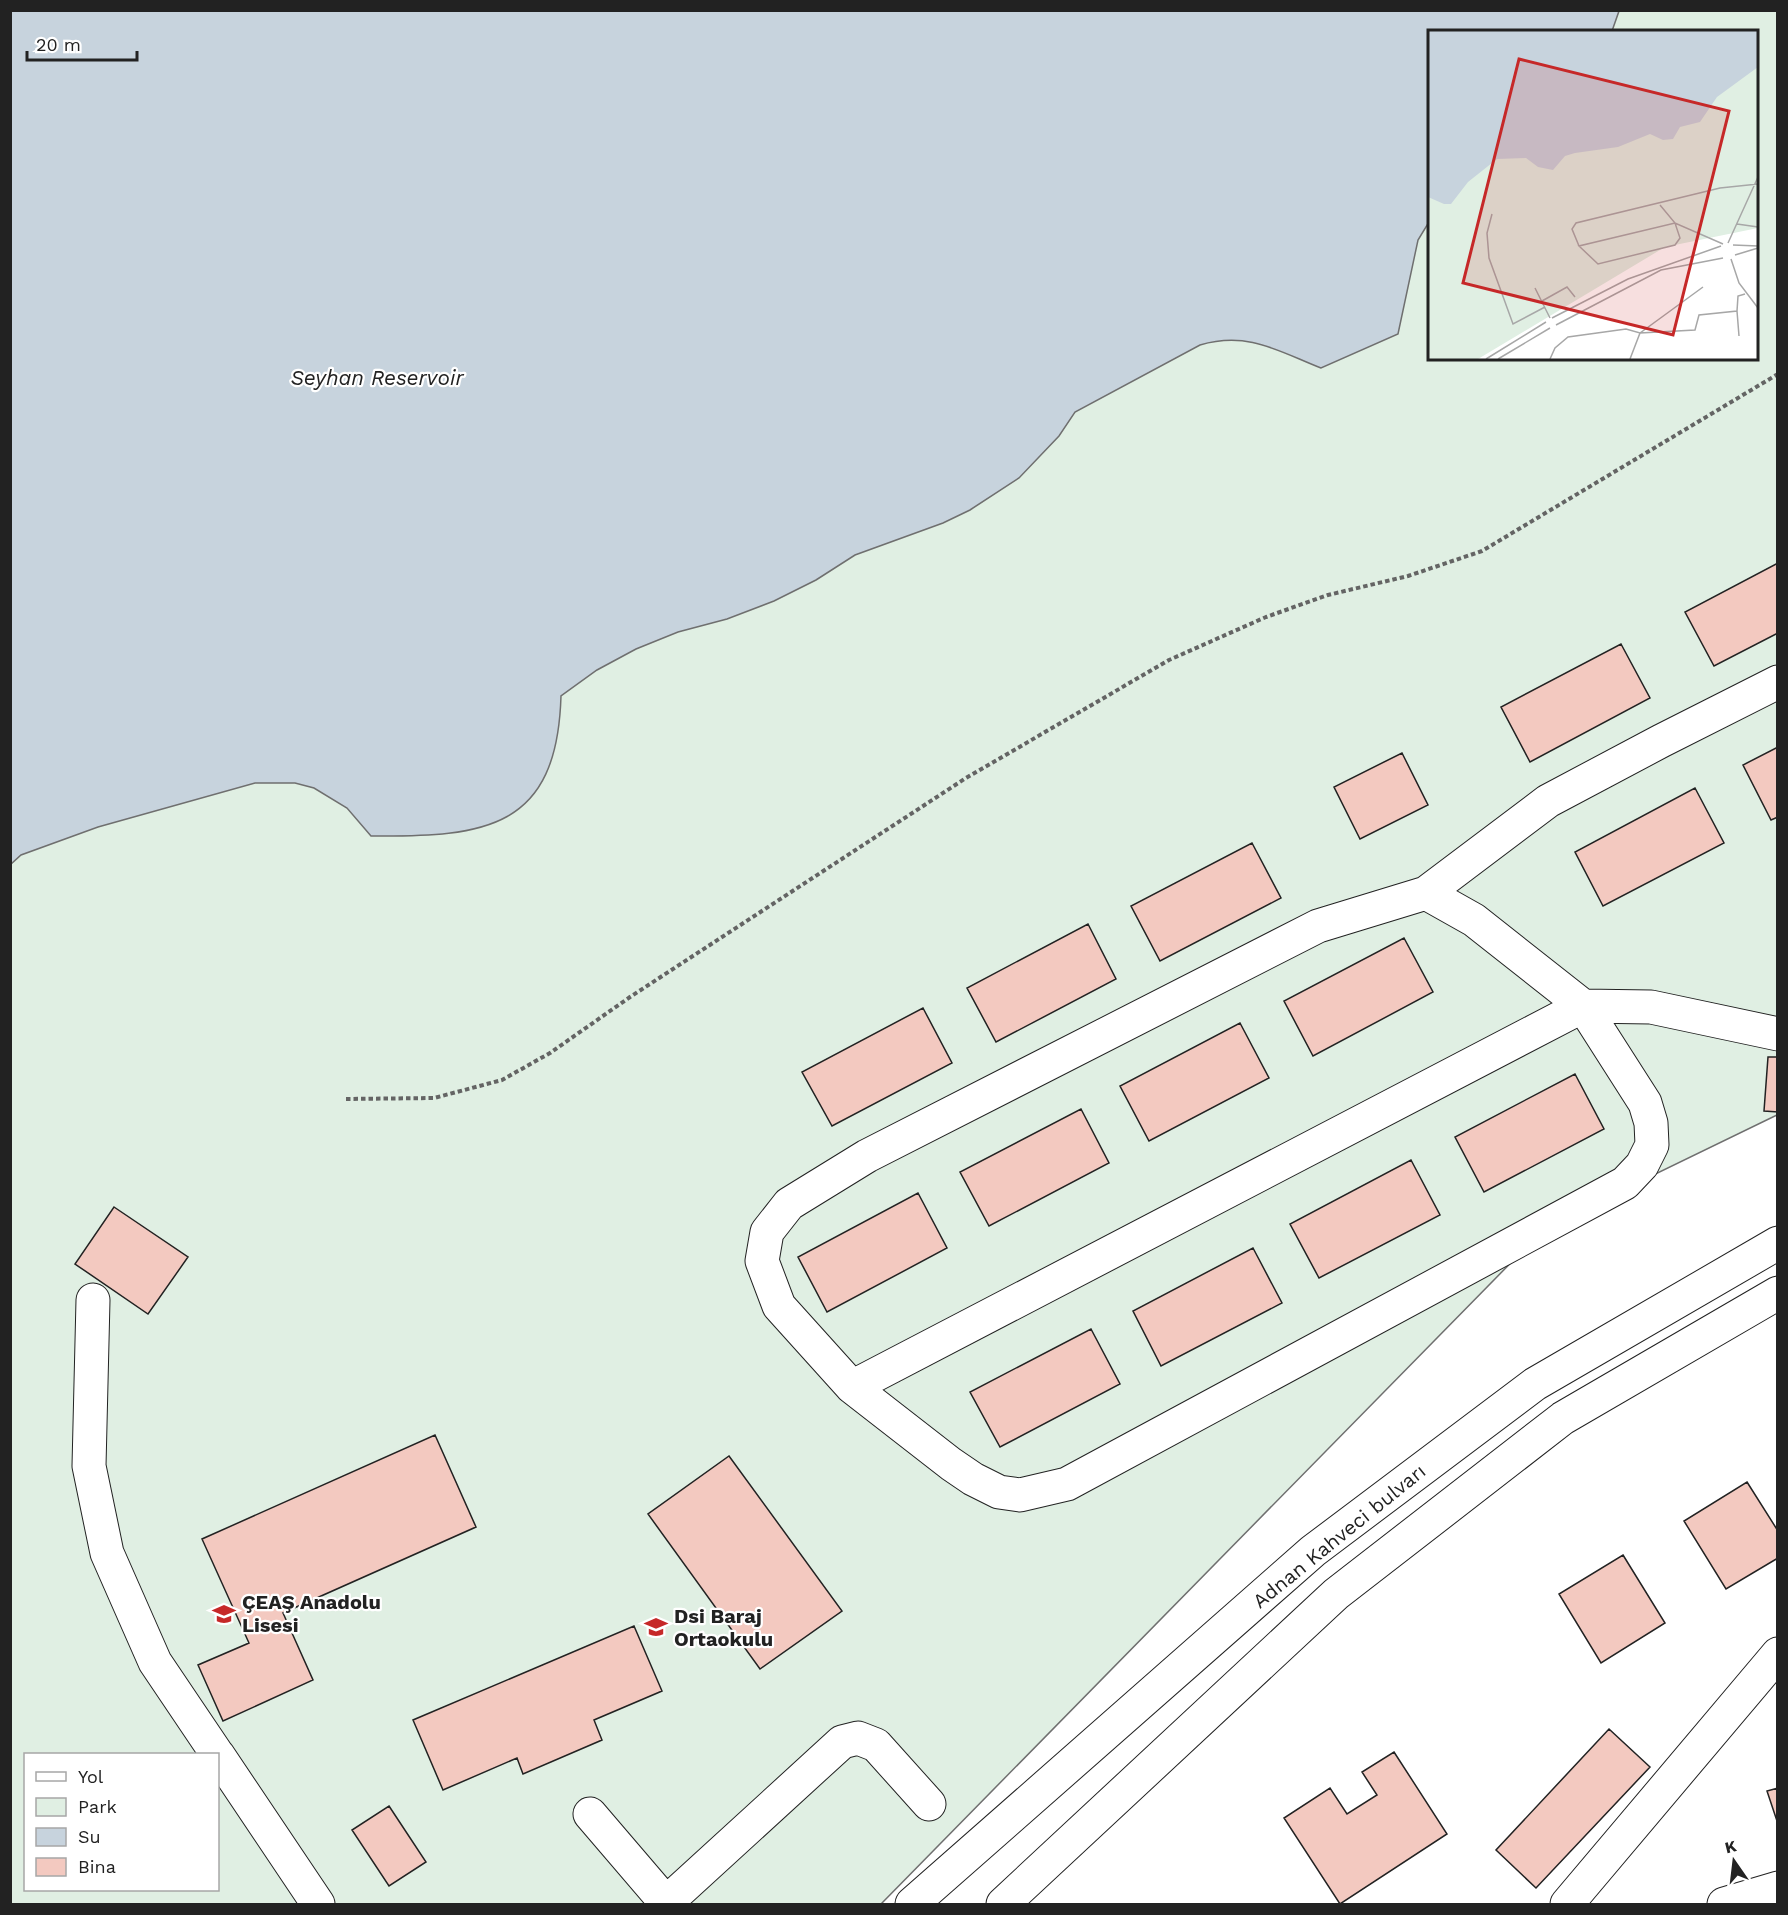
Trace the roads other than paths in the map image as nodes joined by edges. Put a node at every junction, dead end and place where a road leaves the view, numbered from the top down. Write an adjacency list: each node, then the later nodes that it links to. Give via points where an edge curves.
1 (1778, 682): 2 (street, via 1548,801)
2 (1426, 893): 3 (street, via 1474,920); 8 (street, via 1318,926 867,1156 789,1204 767,1232 762,1261 779,1306)
3 (1583, 1006): 4 (street, via 1652,1007); 8 (street); 8 (street, via 1645,1103 1651,1123 1652,1145 1642,1165 1625,1183 1067,1484 1020,1496 999,1492 951,1464)
4 (1778, 1034)
5 (1778, 1243): 17 (street, Adnan Kahveci bulvarı, via 1535,1384 1322,1544)
6 (1778, 1293): 18 (street, via 1563,1418 1336,1594)
7 (93, 1300): 10 (street, via 89,1466 107,1553 155,1662)
8 (852, 1387)
9 (1778, 1654): 19 (street)
10 (216, 1753)
11 (219, 1758): 16 (street)
12 (929, 1804): 15 (street, via 876,1745 858,1738 842,1742)
13 (590, 1814): 15 (street)
14 (1778, 1888): 20 (street)
15 (667, 1904)
16 (318, 1905)
17 (912, 1905)
18 (1004, 1905)
19 (1567, 1905)
20 (1724, 1905)

